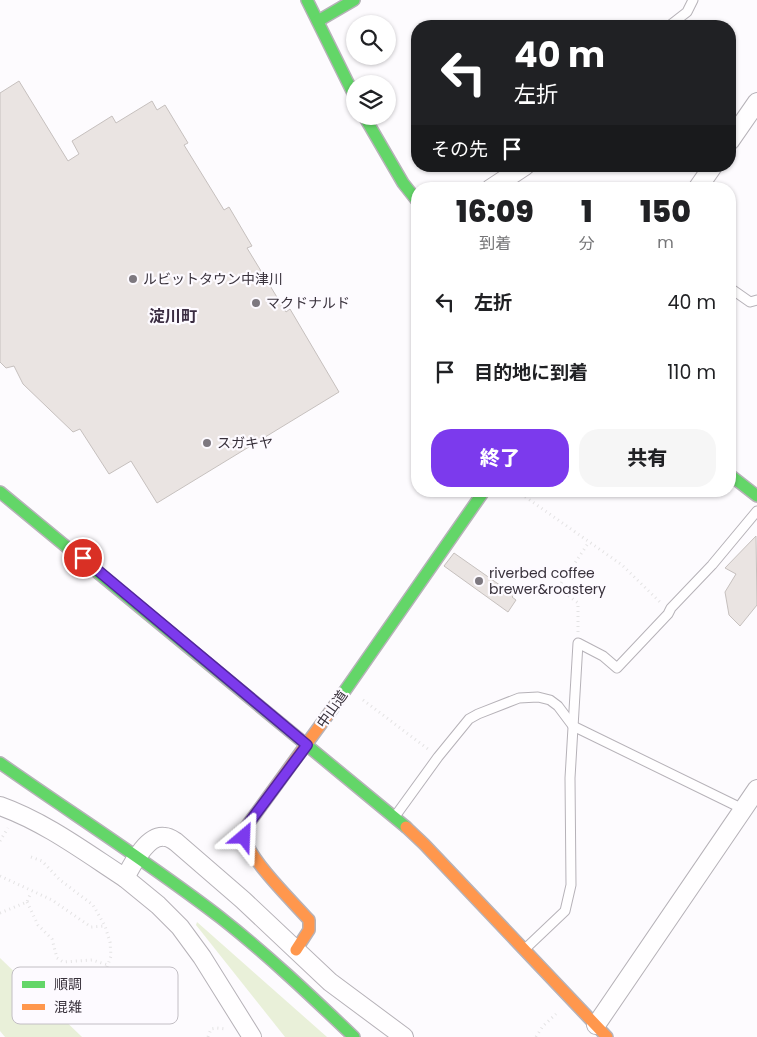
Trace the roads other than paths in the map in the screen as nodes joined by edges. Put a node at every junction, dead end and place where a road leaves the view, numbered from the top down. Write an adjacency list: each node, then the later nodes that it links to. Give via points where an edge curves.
1 (307, 0): 5 (street)
2 (354, 0): 5 (street)
3 (693, 0): 4 (lane, via 687,12)
4 (677, 20)
5 (318, 21): 6 (street)
6 (346, 79)
7 (757, 102): 9 (street)
8 (369, 125): 12 (street)
9 (736, 132)
10 (516, 172): 11 (street)
11 (501, 182)
12 (411, 193)
13 (736, 292): 14 (lane, via 750,302)
14 (757, 300)
15 (736, 479): 17 (street)
16 (0, 492): 21 (street)
17 (757, 496)
18 (480, 497): 21 (street, 中山道)
19 (757, 511): 20 (lane, via 617,668 604,656 578,643)
20 (573, 726): 25 (lane); 26 (lane, via 558,706 538,697 519,698 478,714 469,720 438,757); 30 (lane, via 569,900 565,910)
21 (307, 745): 26 (street); 29 (street, 中山道, via 246,827 244,837 268,872 309,920 309,930)
22 (0, 763): 27 (street)
23 (757, 788): 25 (street)
24 (0, 806): 28 (street, via 47,828)
25 (743, 809): 31 (street)
26 (394, 817): 30 (street, via 424,844)
27 (137, 856): 28 (street); 29 (street, via 158,837 176,842); 33 (street, via 222,918 280,966)
28 (125, 878): 32 (street, via 180,927)
29 (296, 950): 34 (street, via 330,982)
30 (524, 950): 31 (street)
31 (601, 1031)
32 (252, 1037)
33 (354, 1037)
34 (404, 1037)

